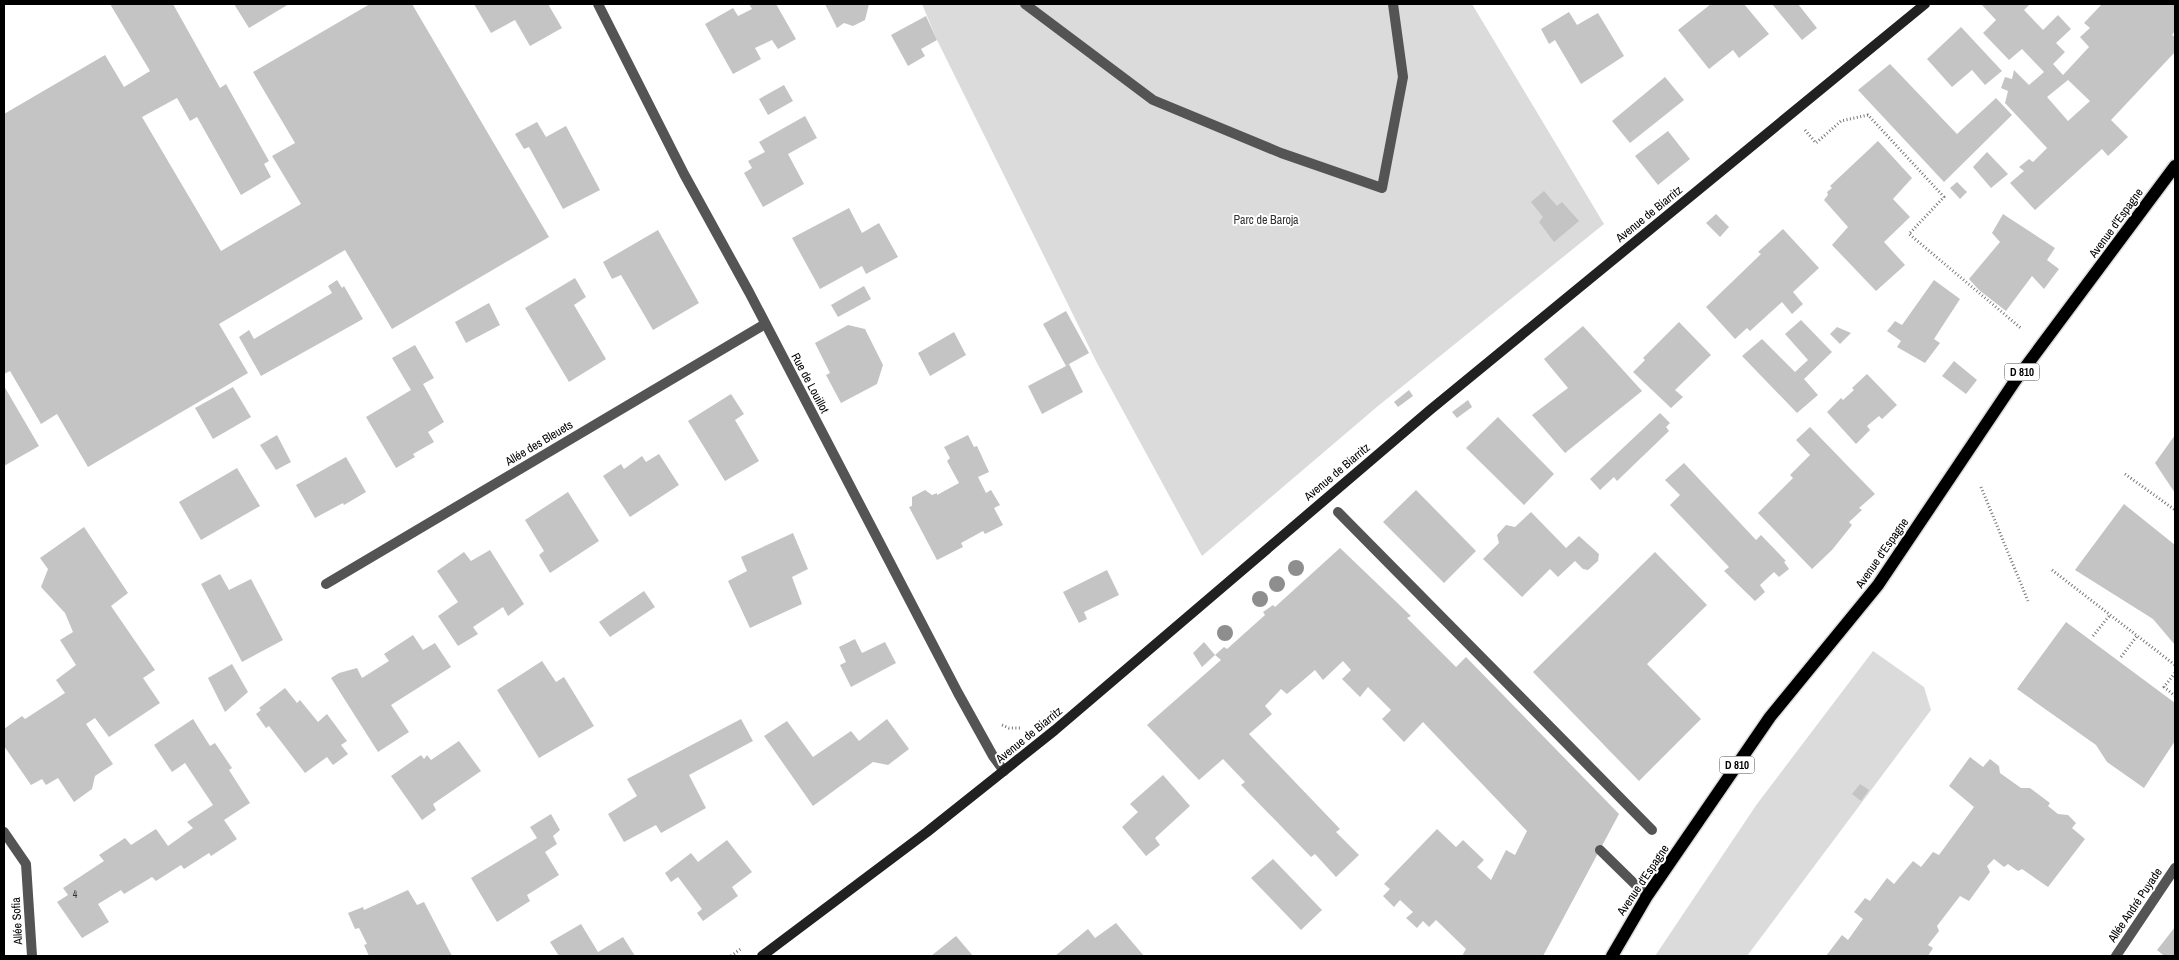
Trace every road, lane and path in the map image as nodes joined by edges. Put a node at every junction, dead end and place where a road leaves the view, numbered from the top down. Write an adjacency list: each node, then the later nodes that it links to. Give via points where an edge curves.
1 (598, 4): 7 (street, Rue de Louillot)
2 (1025, 4): 3 (street, via 1153,100 1281,153 1382,188 1403,77)
3 (1393, 4)
4 (1925, 4): 23 (main road, Avenue de Biarritz, via 1430,410)
5 (1803, 128): 8 (path, via 1816,143 1842,121 1868,115 1944,197 1909,234)
6 (2175, 166): 28 (main road, Avenue d'Espagne / D 810, via 2015,382 1878,584 1770,717)
7 (765, 324): 14 (street, Allée des Bleuets); 23 (street, Rue de Louillot, via 958,693)
8 (2022, 329)
9 (2125, 474): 11 (path)
10 (1981, 487): 15 (path)
11 (2175, 510)
12 (1338, 512): 24 (street)
13 (2052, 570): 16 (path)
14 (326, 584)
15 (2028, 601)
16 (2110, 615): 17 (path); 18 (path)
17 (2093, 636)
18 (2137, 636): 19 (path); 20 (path)
19 (2121, 657)
20 (2175, 665)
21 (2175, 673): 22 (path, via 2164,687)
22 (2175, 696)
23 (1004, 771): 30 (main road, Avenue de Biarritz)
24 (1652, 830)
25 (4, 832): 29 (street, Allée Sofia, via 26,864)
26 (1600, 850): 28 (street)
27 (2175, 868): 32 (street, Allée André Puyade)
28 (1647, 896): 31 (main road, Avenue d'Espagne / D 810)
29 (32, 956)
30 (762, 956)
31 (1612, 956)
32 (2116, 956)

